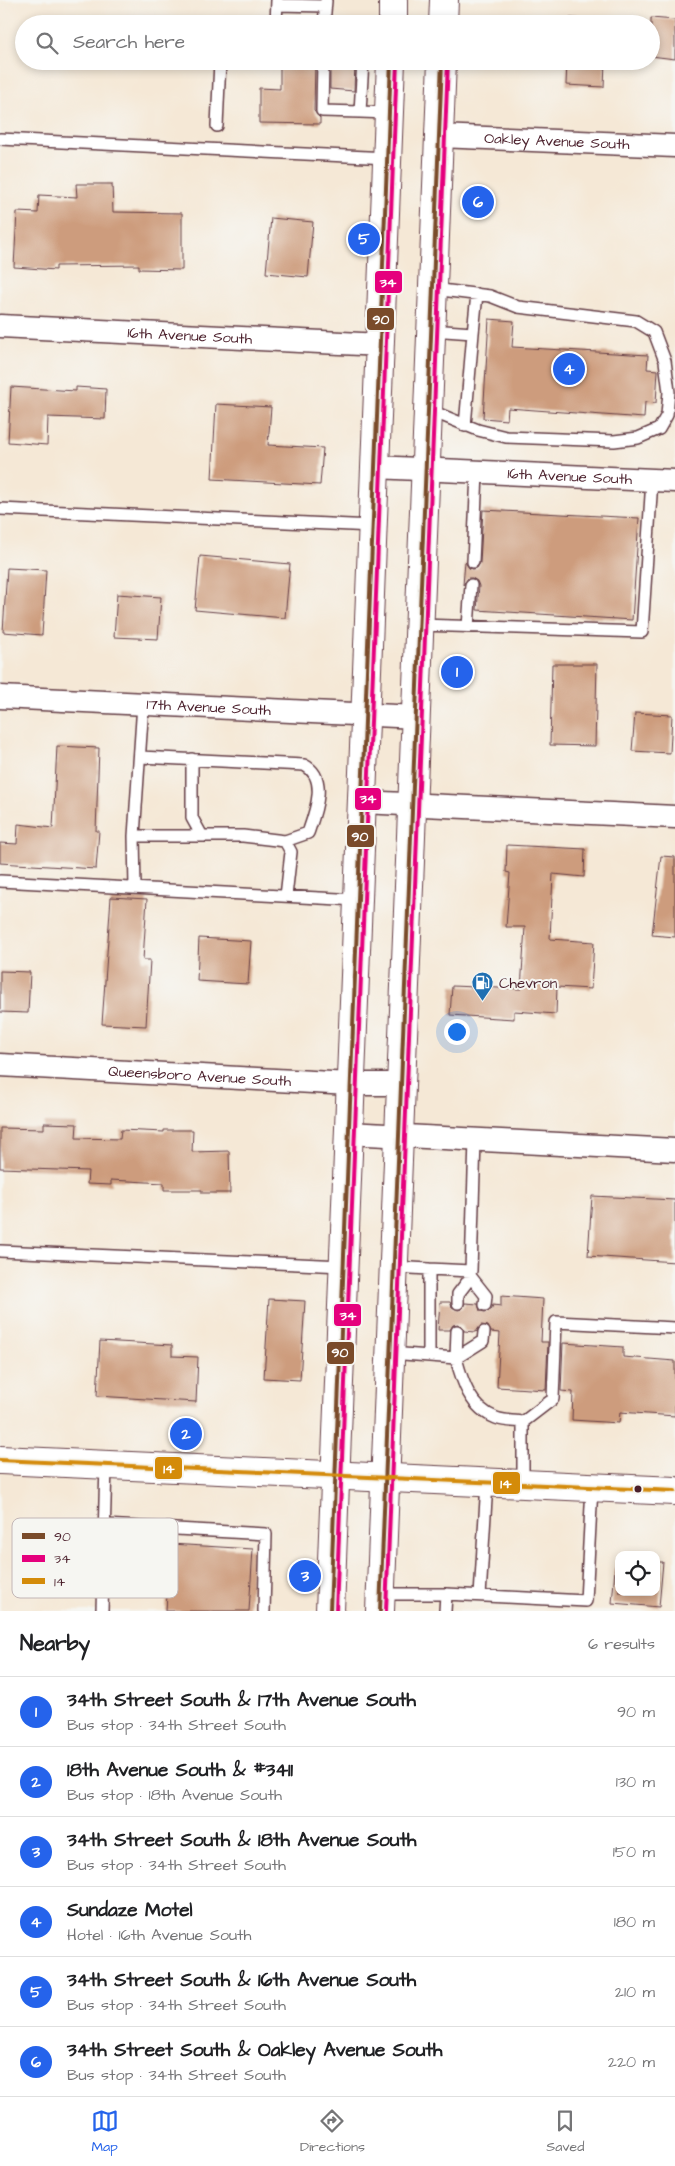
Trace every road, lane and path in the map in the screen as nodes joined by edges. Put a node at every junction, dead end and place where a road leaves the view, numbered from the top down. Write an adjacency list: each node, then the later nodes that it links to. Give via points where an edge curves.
1 (393, 0): 6 (main road)
2 (444, 0): 7 (main road)
3 (277, 2): 4 (lane); 5 (lane)
4 (326, 3)
5 (276, 15)
6 (393, 15)
7 (443, 15)
8 (220, 70): 15 (lane)
9 (323, 70): 13 (lane, via 322,111)
10 (362, 70): 13 (lane)
11 (391, 70): 14 (main road)
12 (442, 70): 16 (main road)
13 (360, 112): 14 (lane)
14 (389, 113): 19 (main road)
15 (218, 126)
16 (439, 136): 18 (street, Oakley Avenue South); 20 (main road)
17 (0, 139): 19 (lane)
18 (675, 146)
19 (388, 158): 25 (main road)
20 (433, 289): 21 (lane); 23 (main road)
21 (477, 294): 24 (lane); 27 (lane, via 518,307 636,321 654,332 665,361 669,392 667,415 659,430 638,438 614,441 506,437)
22 (0, 326): 25 (street, 16th Avenue South)
23 (431, 330): 24 (lane); 26 (main road)
24 (473, 333): 27 (lane)
25 (380, 345): 28 (main road)
26 (428, 410): 27 (lane); 29 (main road)
27 (465, 426)
28 (375, 467): 29 (street, 16th Avenue South); 34 (main road)
29 (425, 470): 30 (street, 16th Avenue South); 37 (main road)
30 (477, 473): 31 (street, 16th Avenue South); 35 (lane)
31 (652, 480): 32 (street, 16th Avenue South); 38 (lane, via 642,632)
32 (675, 481)
33 (0, 509): 34 (lane)
34 (373, 526): 41 (main road)
35 (473, 562)
36 (471, 585): 38 (lane)
37 (420, 625): 38 (lane); 42 (main road)
38 (468, 627)
39 (0, 697): 40 (street, 17th Avenue South)
40 (143, 704): 41 (street, 17th Avenue South); 43 (lane)
41 (365, 714): 42 (street, 17th Avenue South); 45 (main road)
42 (417, 717): 46 (main road)
43 (140, 757): 44 (lane); 48 (lane)
44 (192, 759): 49 (lane, via 192,818); 50 (lane, via 311,769 317,778 318,806 308,833)
45 (362, 802): 46 (street); 54 (main road)
46 (412, 804): 47 (street); 57 (main road)
47 (675, 817)
48 (134, 836): 49 (lane); 52 (lane)
49 (202, 836): 50 (lane)
50 (285, 841): 53 (lane, via 291,852)
51 (0, 881): 52 (lane)
52 (135, 888): 53 (lane)
53 (286, 896): 54 (lane)
54 (358, 900): 56 (main road)
55 (0, 1065): 56 (street, Queensboro Avenue South)
56 (350, 1084): 57 (street, Queensboro Avenue South); 58 (main road)
57 (400, 1084): 59 (main road)
58 (348, 1133): 59 (street); 63 (main road)
59 (398, 1136): 60 (street); 64 (main road)
60 (475, 1140): 61 (street); 66 (lane)
61 (675, 1150)
62 (0, 1251): 63 (lane)
63 (343, 1266): 78 (main road)
64 (393, 1267): 65 (lane); 72 (main road)
65 (429, 1269): 66 (lane); 73 (lane)
66 (471, 1274): 67 (lane, via 458,1294); 68 (lane, via 486,1296)
67 (458, 1303)
68 (485, 1304)
69 (675, 1328): 75 (lane, via 556,1322 553,1399)
70 (457, 1331): 74 (lane)
71 (484, 1332): 74 (lane, via 483,1341)
72 (390, 1353): 73 (lane); 79 (main road)
73 (429, 1356): 74 (lane)
74 (456, 1358): 75 (lane, via 470,1397 482,1409 496,1418)
75 (523, 1422): 81 (lane)
76 (0, 1460): 77 (main road)
77 (106, 1465): 78 (main road); 84 (lane)
78 (335, 1474): 79 (main road); 92 (main road)
79 (386, 1476): 80 (main road); 89 (main road)
80 (487, 1481): 81 (main road); 87 (lane)
81 (523, 1483): 82 (main road)
82 (592, 1487): 83 (main road); 87 (lane, via 586,1601)
83 (675, 1491)
84 (104, 1518)
85 (178, 1529): 91 (lane, via 266,1534)
86 (446, 1594): 87 (lane); 89 (lane); 93 (lane)
87 (480, 1596)
88 (102, 1598): 90 (lane)
89 (381, 1602)
90 (102, 1611)
91 (264, 1611)
92 (330, 1611)
93 (445, 1611)

